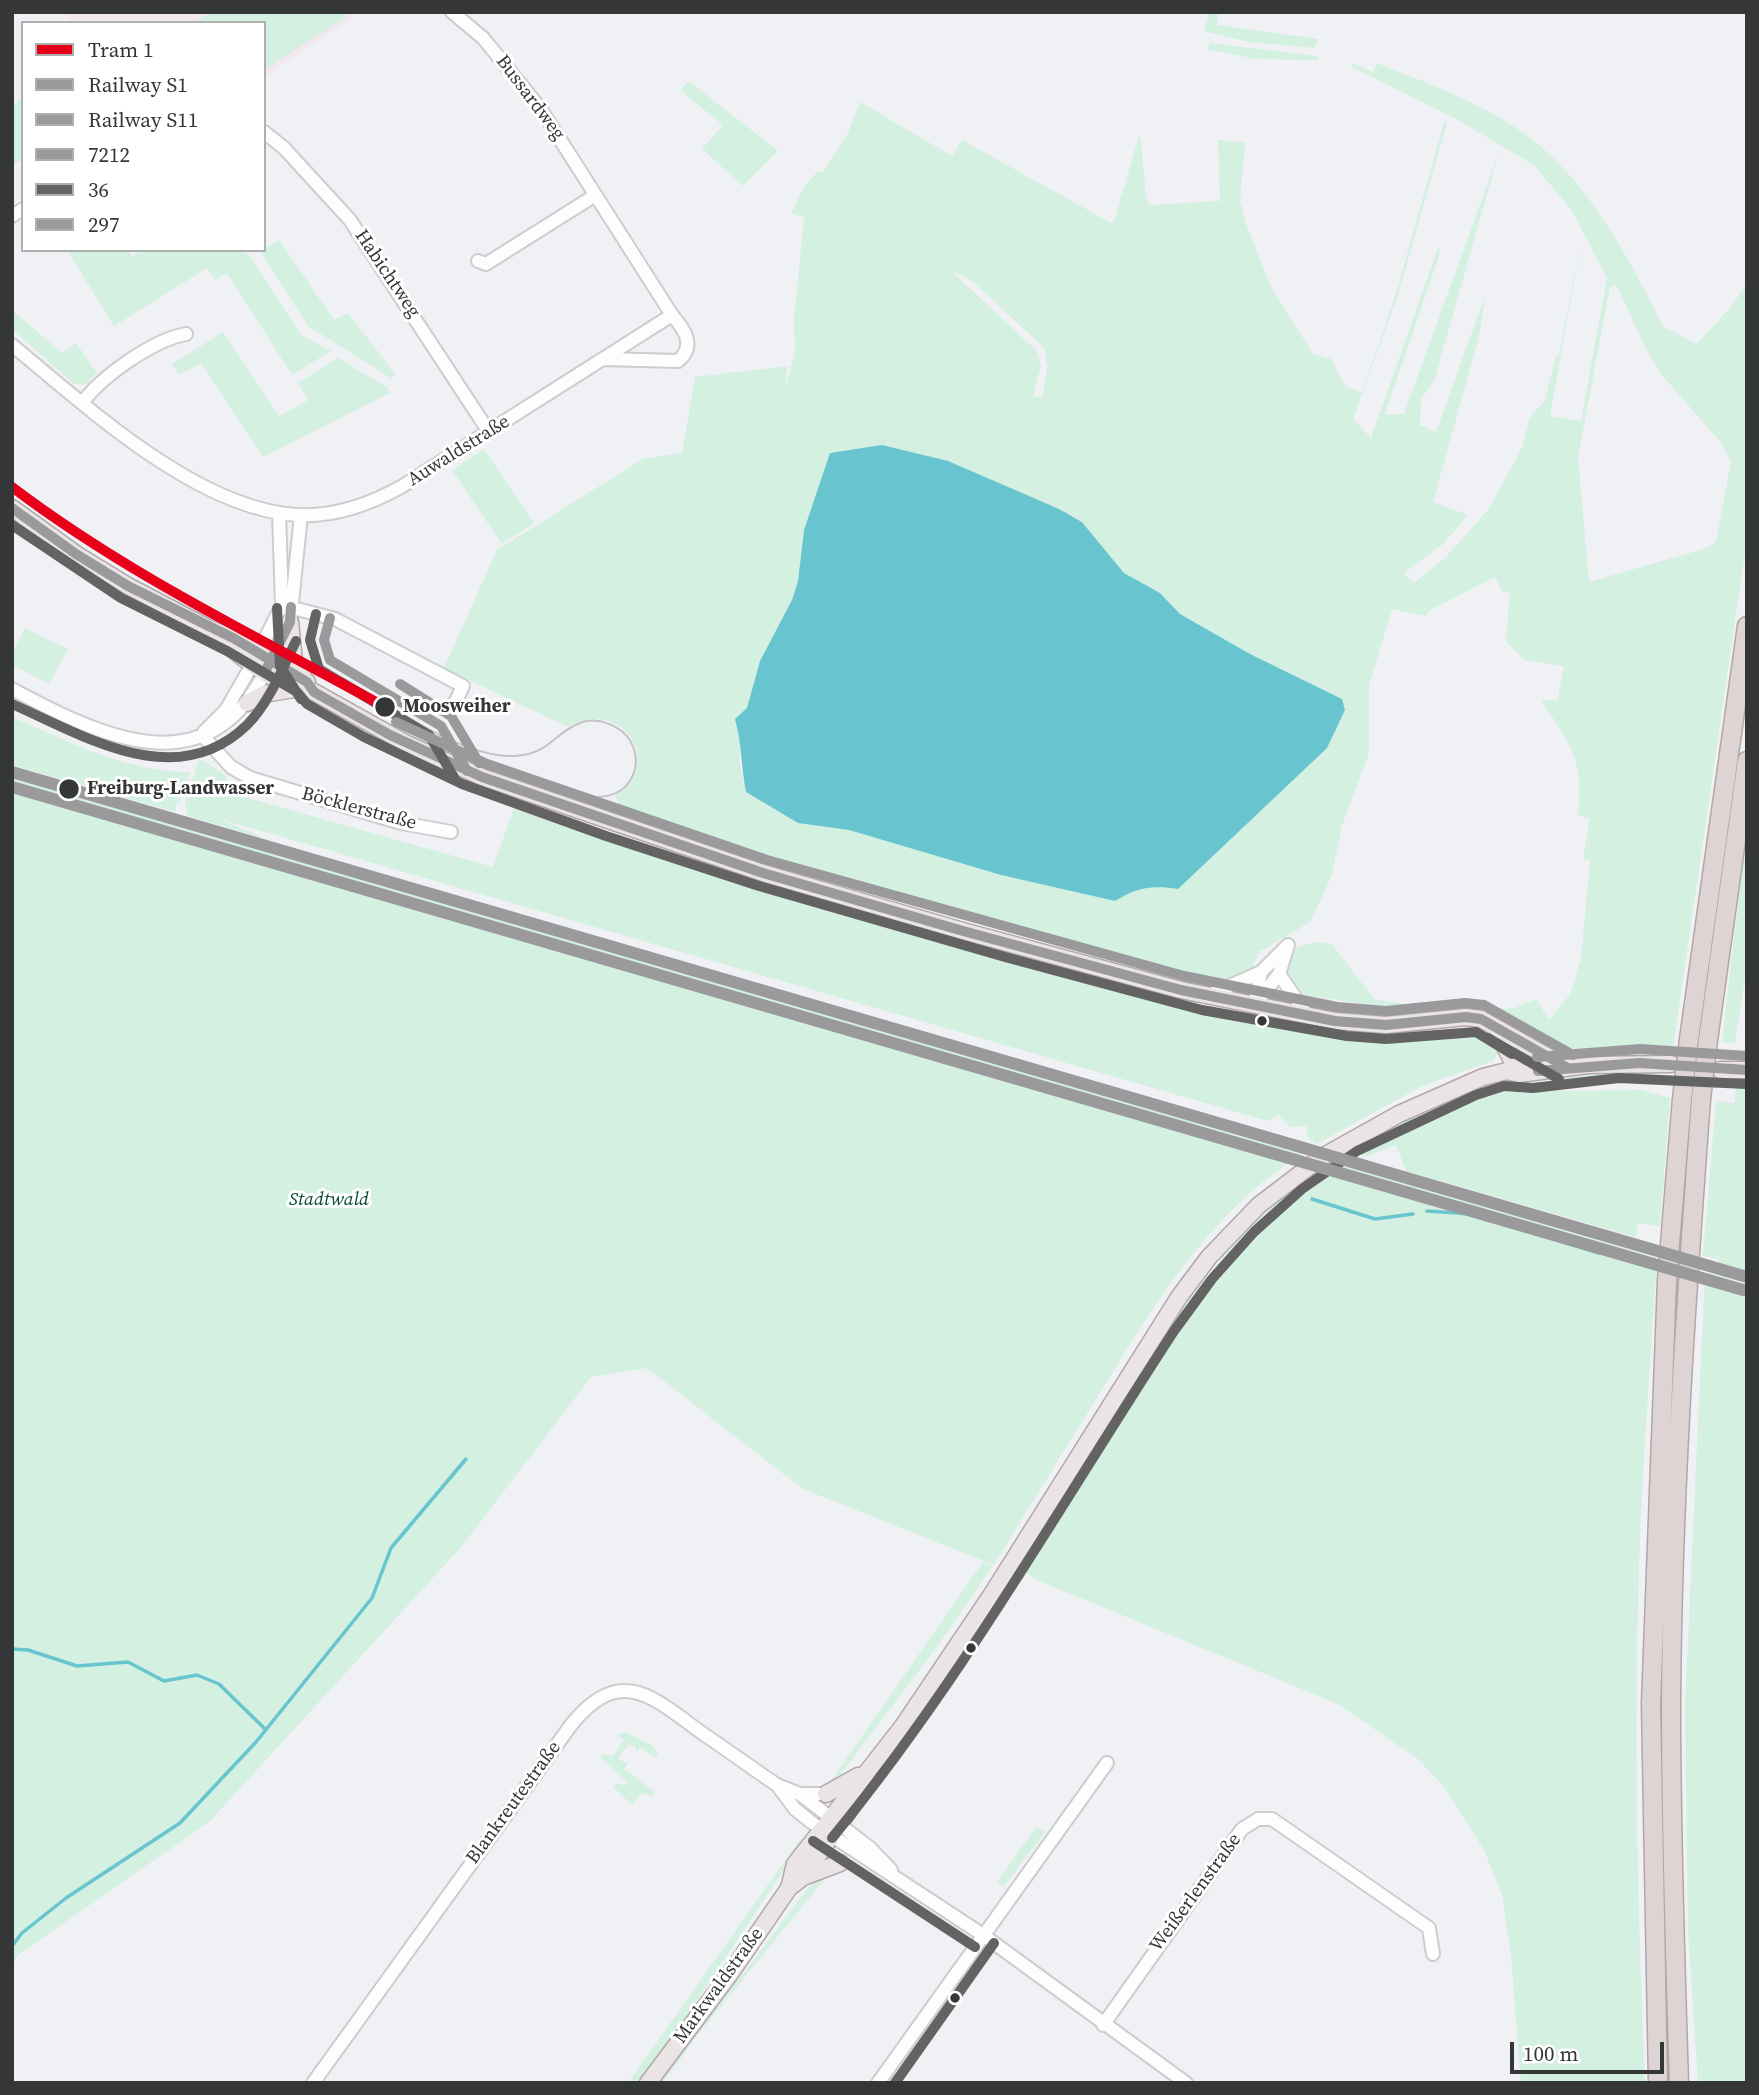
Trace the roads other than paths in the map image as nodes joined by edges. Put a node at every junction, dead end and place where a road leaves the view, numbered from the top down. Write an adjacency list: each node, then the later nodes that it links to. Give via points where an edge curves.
1 (452, 12): 3 (street, Bussardweg, via 514,72)
2 (266, 134): 10 (street, Habichtweg, via 295,158 355,226)
3 (594, 196): 4 (street, via 486,264); 5 (street, Bussardweg)
4 (478, 261)
5 (672, 315): 8 (street, Auwaldstraße); 8 (street, via 689,342 678,361)
6 (186, 334): 9 (street, via 170,337 104,379)
7 (12, 345): 9 (street, Auwaldstraße)
8 (604, 359): 10 (street, Auwaldstraße)
9 (82, 403): 12 (street, Auwaldstraße, via 117,431 212,491)
10 (489, 432): 13 (street, Auwaldstraße, via 384,496 362,505)
11 (12, 508): 16 (main road, via 128,586 235,639)
12 (279, 513): 13 (street, Auwaldstraße); 14 (street)
13 (301, 515): 14 (street)
14 (288, 611): 16 (street); 16 (street); 17 (main road, via 294,662); 20 (street, via 335,620 463,686)
15 (1747, 626): 54 (highway, bridge, via 1689,1039 1667,1280 1651,1704)
16 (262, 662): 17 (main road); 19 (street); 21 (street)
17 (305, 688): 19 (main road, via 264,694); 26 (main road, via 427,754 611,823 763,873)
18 (12, 689): 21 (street, via 128,738 168,745)
19 (247, 703): 21 (street, via 223,726)
20 (454, 705)
21 (202, 735): 23 (street, Böcklerstraße, via 222,759 250,778)
22 (1747, 761): 55 (highway, bridge, via 1701,1099 1687,1285 1671,1705)
23 (451, 832)
24 (1261, 972): 25 (street, via 1288,945); 26 (street); 27 (street)
25 (1279, 974): 27 (street); 28 (street)
26 (1206, 996): 27 (main road)
27 (1254, 1006): 28 (main road)
28 (1308, 1016): 29 (main road, via 1386,1025 1466,1017 1481,1019)
29 (1501, 1031): 30 (main road); 35 (main road)
30 (1519, 1042): 32 (main road); 35 (main road, via 1525,1059)
31 (1671, 1064): 32 (main road, Markwaldstraße)
32 (1566, 1067): 35 (main road, Markwaldstraße)
33 (1720, 1070): 34 (main road)
34 (1747, 1070)
35 (1520, 1074): 37 (main road, Markwaldstraße, via 1507,1071 1483,1077 1353,1137 1294,1176 1233,1231 1179,1297 992,1594)
36 (1107, 1763): 47 (street)
37 (870, 1771): 40 (main road); 41 (main road, Markwaldstraße, via 868,1782)
38 (777, 1785): 39 (street, Blankreutestraße); 41 (street, Blankreutestraße, via 795,1809); 50 (street, Blankreutestraße, via 650,1695 624,1691 599,1699 571,1725)
39 (800, 1794): 40 (street, Blankreutestraße); 41 (street, Blankreutestraße)
40 (826, 1794)
41 (831, 1827): 42 (street); 44 (main road, Markwaldstraße); 45 (street, via 870,1848); 46 (main road, Markwaldstraße, via 795,1864)
42 (868, 1862): 43 (street); 45 (street)
43 (840, 1863): 44 (main road)
44 (803, 1877): 46 (main road, Markwaldstraße)
45 (898, 1877): 47 (street)
46 (789, 1888): 51 (main road, Markwaldstraße)
47 (983, 1936): 49 (street); 52 (street)
48 (1433, 1954): 49 (street, Weißerlenstraße, via 1429,1928 1272,1819 1258,1819 1242,1829)
49 (1103, 2025): 53 (street)
50 (313, 2083)
51 (648, 2083)
52 (878, 2083)
53 (1186, 2083)
54 (1658, 2083)
55 (1679, 2083)

